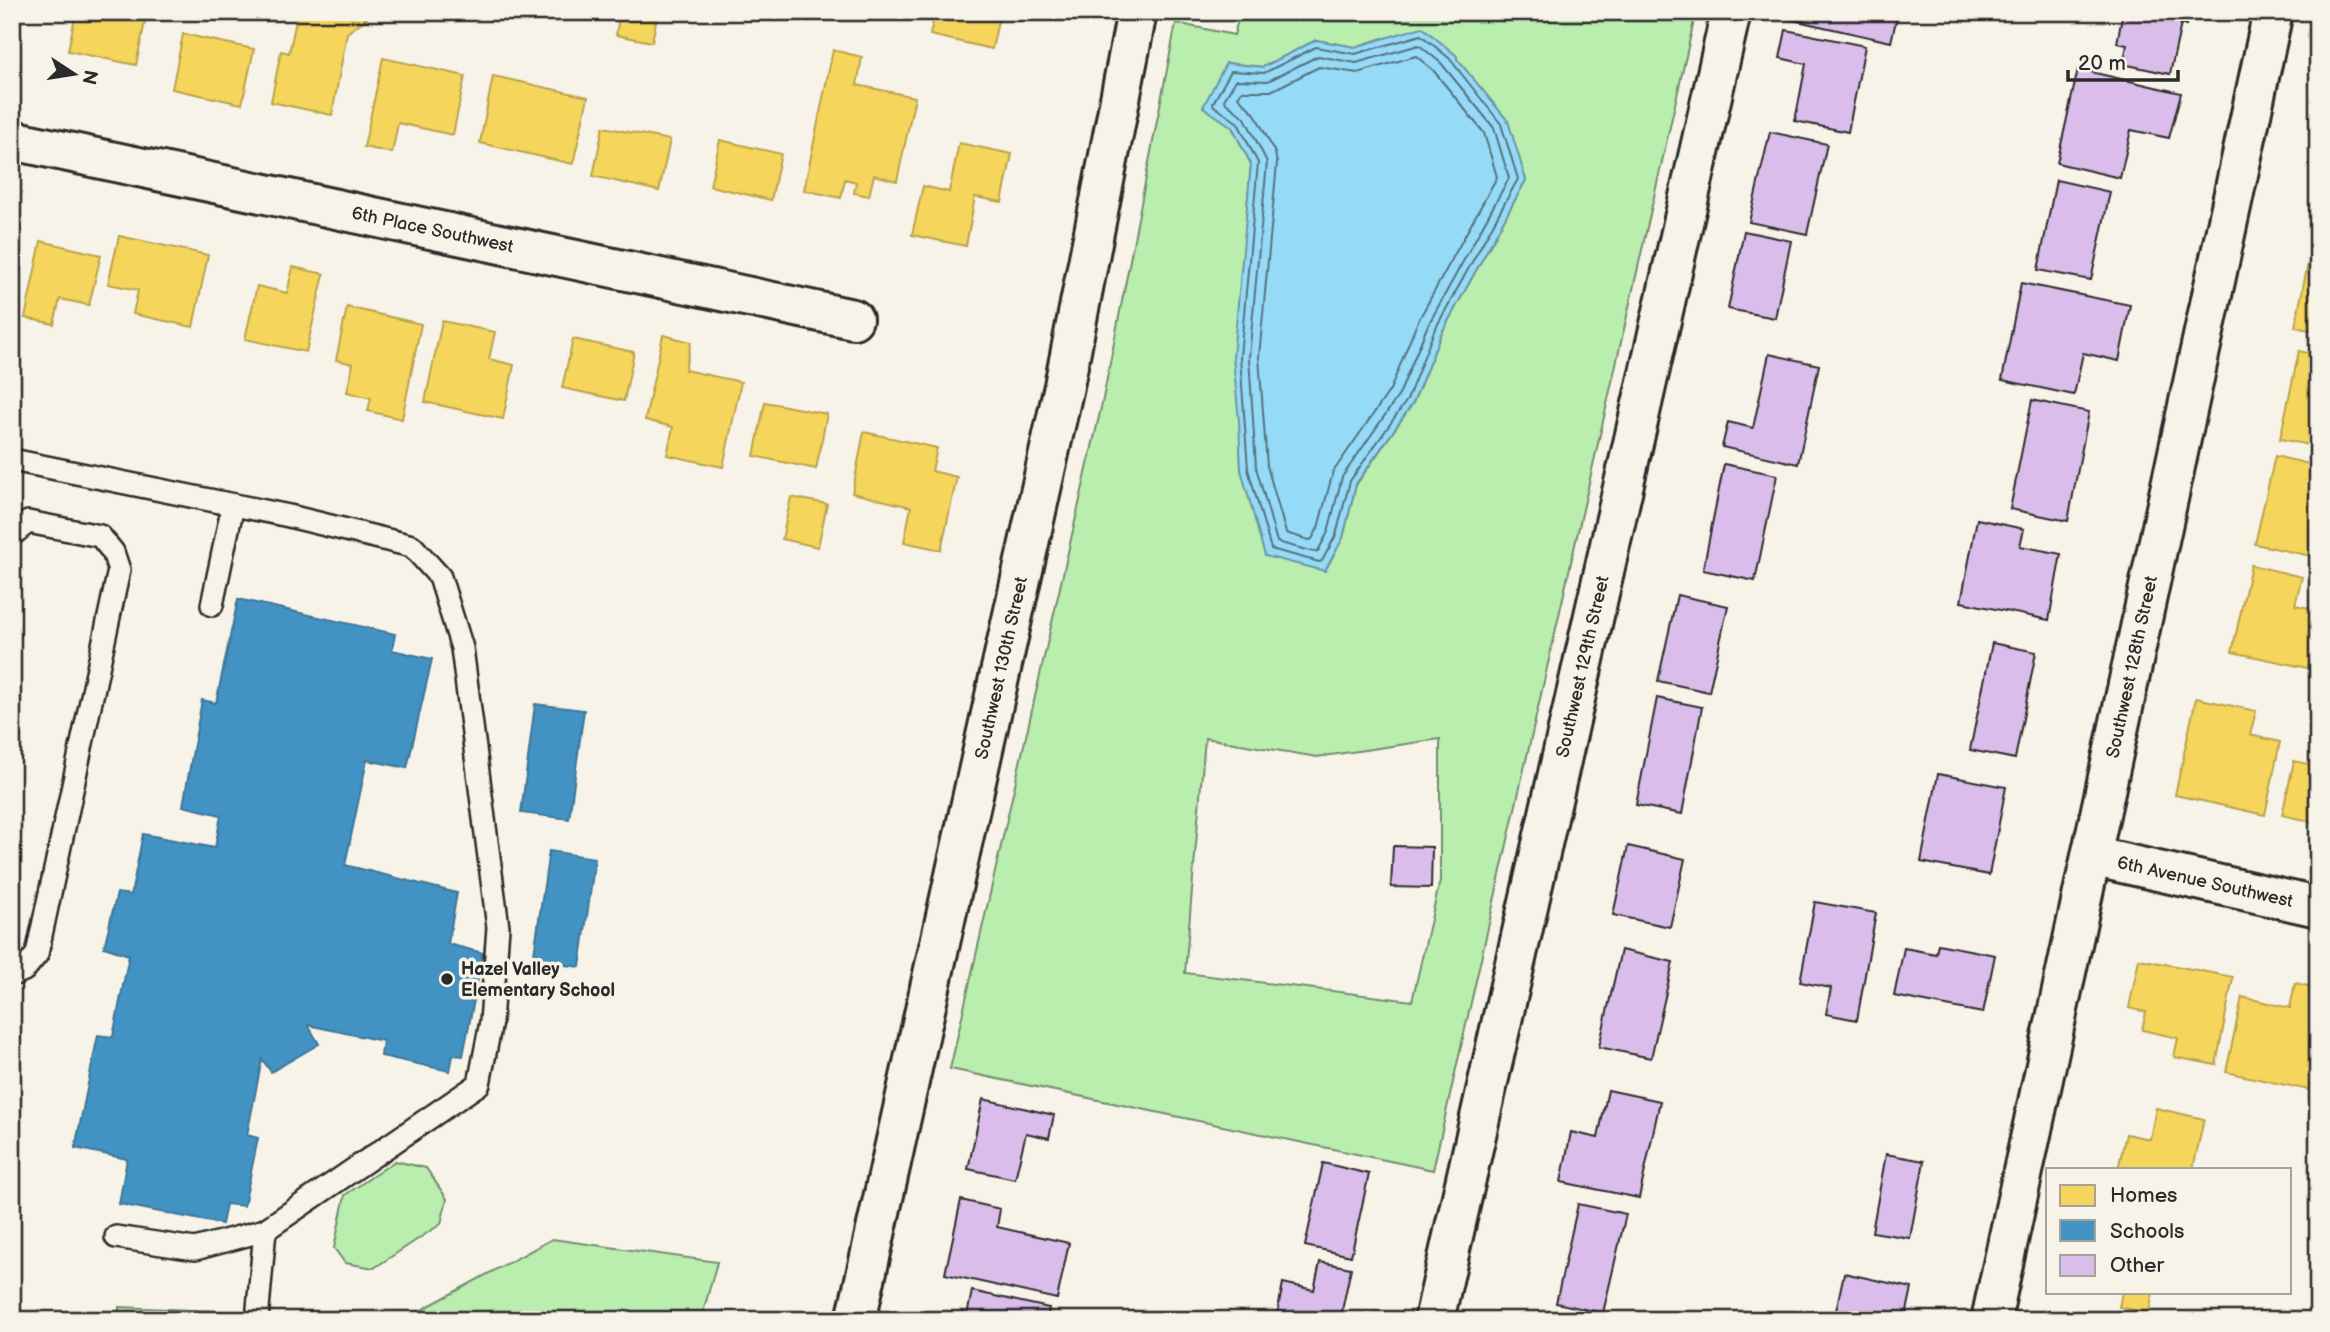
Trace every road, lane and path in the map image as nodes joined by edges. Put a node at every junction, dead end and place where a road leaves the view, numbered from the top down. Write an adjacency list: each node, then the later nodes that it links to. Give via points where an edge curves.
1 (1137, 12): 16 (street, Southwest 130th Street, via 1064,386)
2 (1731, 12): 17 (street, Southwest 129th Street)
3 (2273, 12): 10 (street, Southwest 128th Street)
4 (12, 140): 5 (street, 6th Place Southwest)
5 (853, 319)
6 (12, 460): 7 (lane)
7 (233, 505): 9 (lane); 13 (lane, via 412,546 440,577 462,648 498,927 491,1022 479,1084)
8 (12, 535): 12 (lane, via 28,522 100,536 113,552 119,570 37,954 24,970)
9 (212, 605)
10 (2091, 856): 11 (street, 6th Avenue Southwest); 18 (street, Southwest 128th Street)
11 (2318, 907)
12 (12, 975)
13 (265, 1230): 14 (lane, via 195,1249); 15 (lane)
14 (116, 1237)
15 (257, 1320)
16 (856, 1320)
17 (1434, 1320)
18 (1991, 1320)

